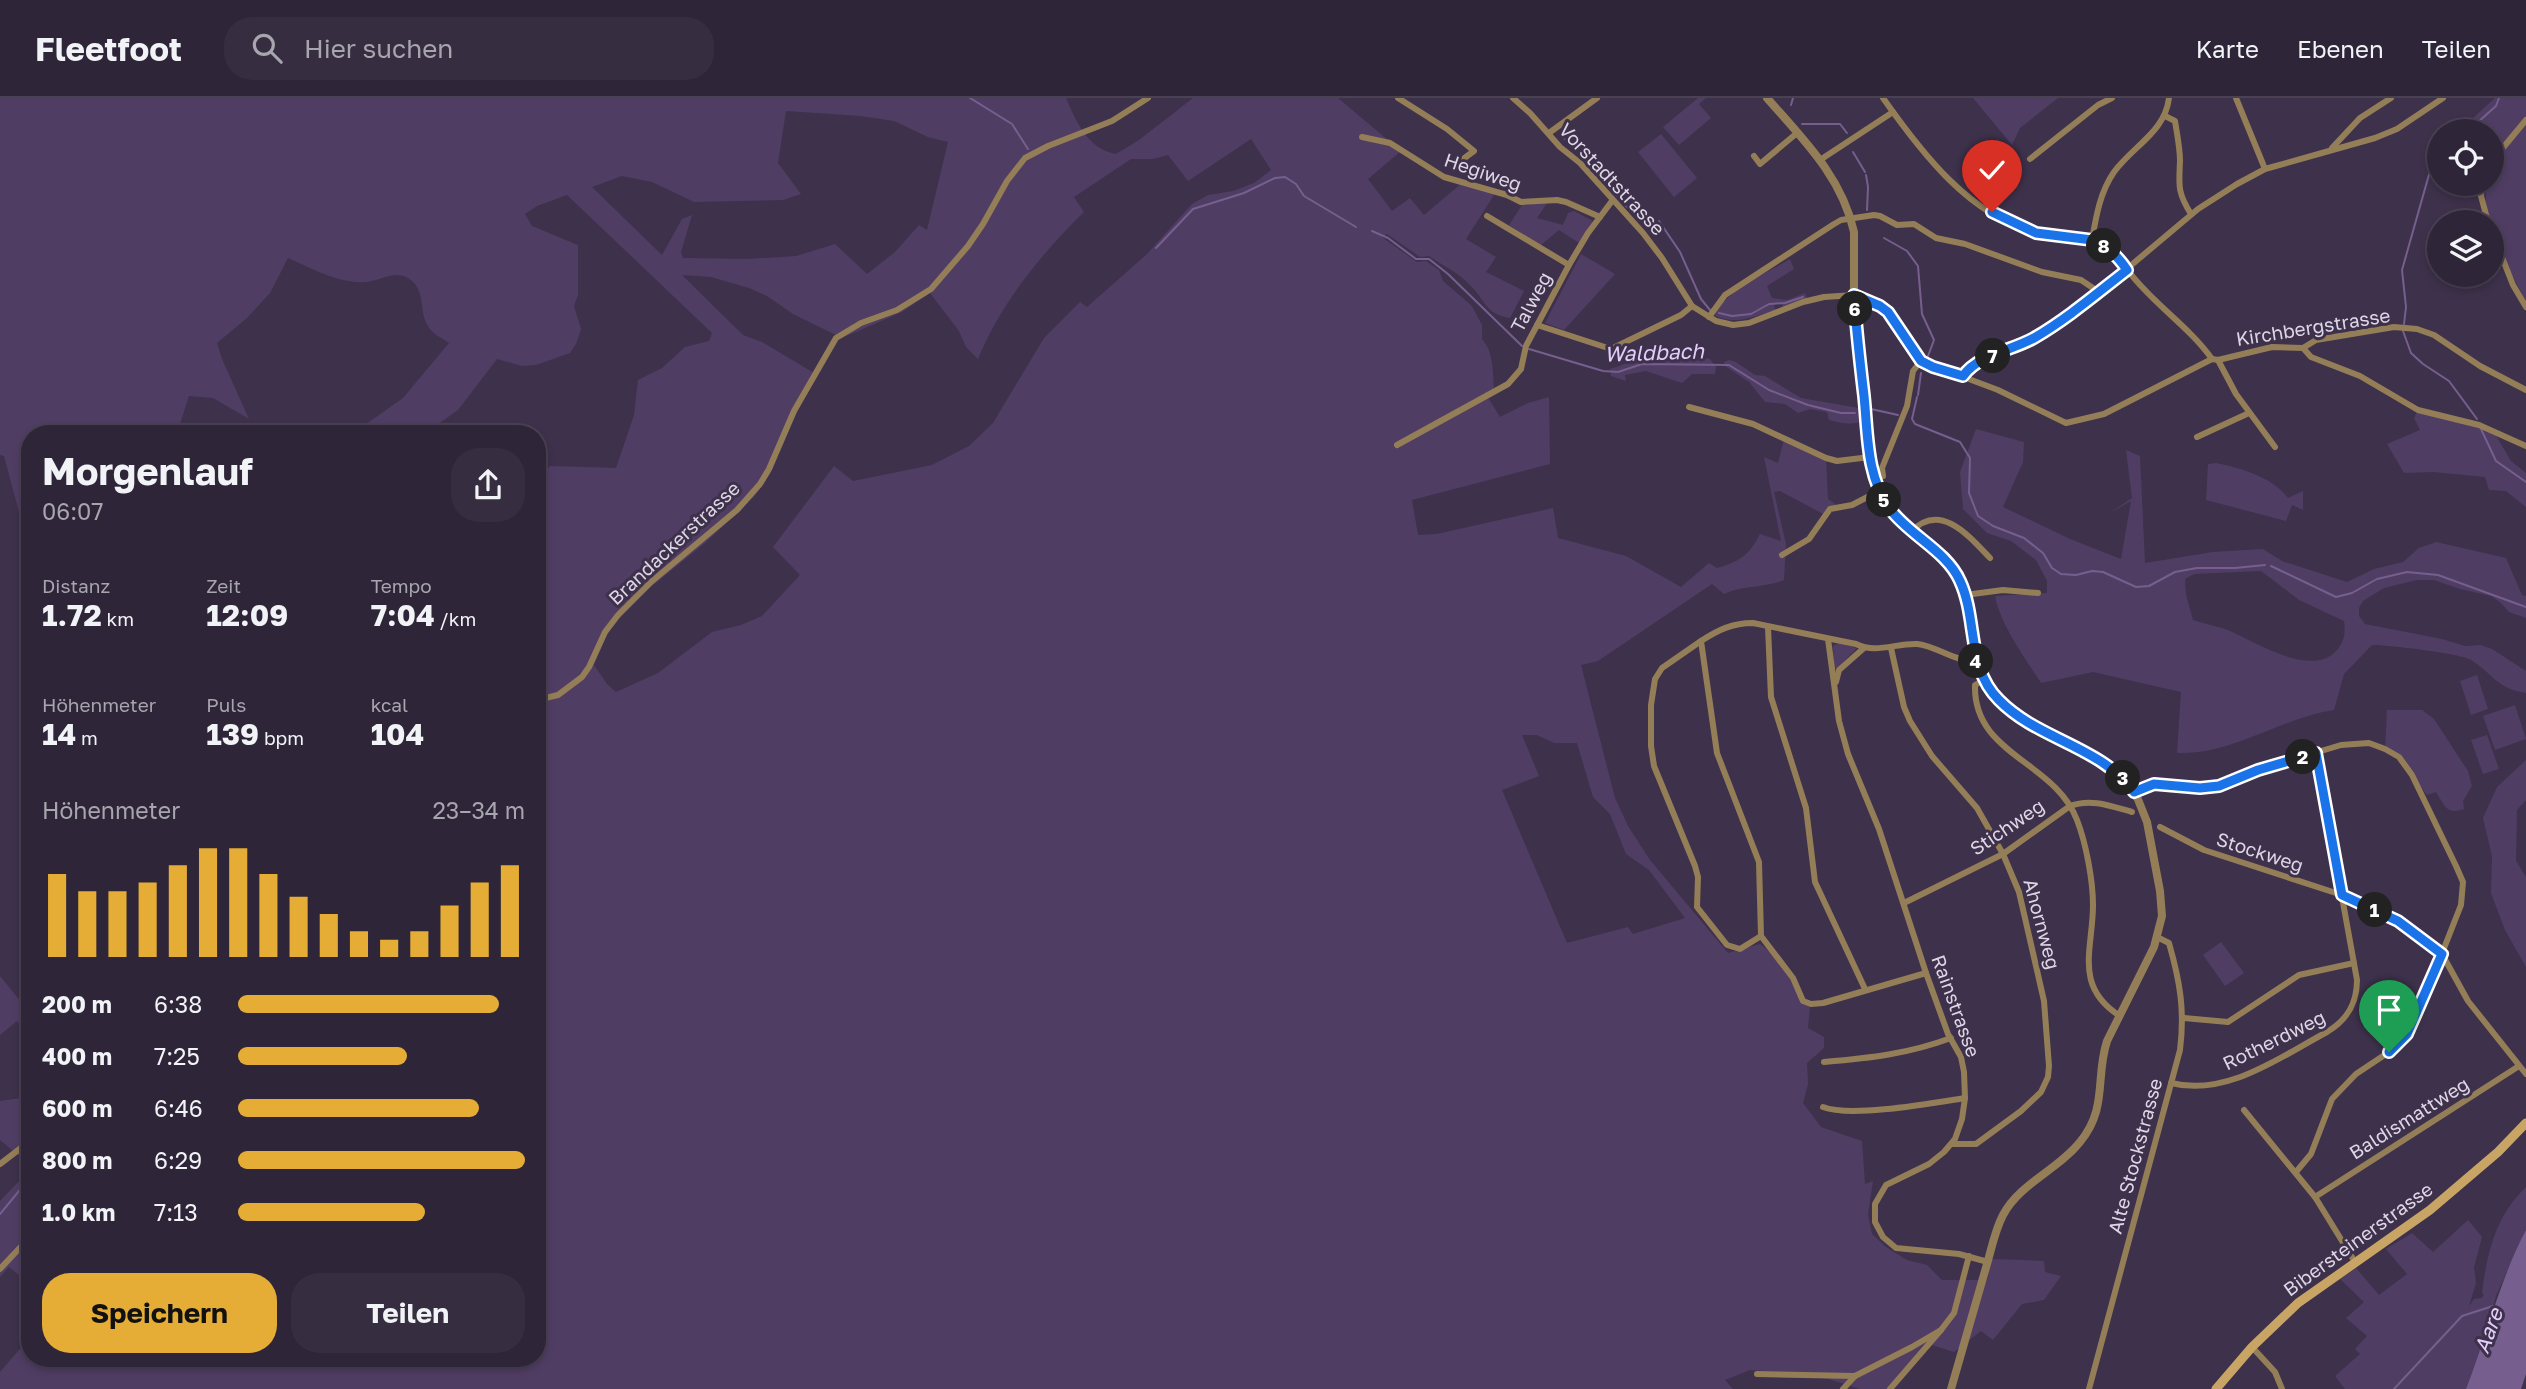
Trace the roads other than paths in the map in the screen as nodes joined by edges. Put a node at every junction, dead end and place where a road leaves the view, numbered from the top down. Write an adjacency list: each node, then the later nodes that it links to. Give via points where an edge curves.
1 (1148, 98): 67 (street, Brandackerstrasse, via 1112,121 1026,158 968,246 931,289 836,338 794,411 760,484 737,510 618,615 589,667 573,685)
2 (1398, 98): 23 (street, via 1474,151)
3 (1513, 98): 15 (street, Vorstadtstrasse)
4 (1597, 98): 15 (street)
5 (1767, 98): 16 (street)
6 (1883, 98): 12 (street)
7 (2112, 98): 21 (street, via 2098,104)
8 (2169, 98): 13 (street)
9 (2236, 98): 24 (street)
10 (2391, 98): 19 (street, via 2360,118)
11 (2443, 98): 19 (street, via 2397,129)
12 (1893, 112): 22 (street); 30 (street, via 1932,164 1992,212 2036,233)
13 (2165, 116): 26 (street, via 2175,121 2180,196); 30 (street, via 2114,172 2101,200)
14 (2526, 120): 18 (street)
15 (1549, 133): 25 (street, Vorstadtstrasse)
16 (1797, 133): 20 (street, via 1760,164); 22 (street)
17 (1362, 137): 28 (street, Hegiweg, via 1390,143 1444,177 1521,202 1566,202)
18 (2504, 147)
19 (2331, 149): 24 (street)
20 (1754, 156)
21 (2030, 159)
22 (1820, 160): 29 (street, via 1840,190)
23 (1455, 165)
24 (2265, 169): 26 (street)
25 (1612, 201): 28 (street, Talweg); 36 (street, Vorstadtstrasse, via 1652,245)
26 (2191, 214): 33 (street)
27 (1487, 216): 32 (street)
28 (1600, 217): 32 (street, Talweg)
29 (1851, 219): 34 (street, via 1874,215 1897,225 1914,224 1936,238 2081,280); 35 (street); 38 (street, via 1834,224 1725,295)
30 (2092, 240): 33 (street)
31 (2504, 262): 37 (street)
32 (1569, 264): 39 (street, Talweg)
33 (2127, 270): 34 (street); 41 (street)
34 (2099, 292): 43 (street, via 2036,337 1983,359)
35 (1854, 295): 38 (street, Vorstadtstrasse, via 1810,300 1749,323 1733,325); 42 (street, via 1888,312); 51 (street)
36 (1692, 306): 38 (street, Vorstadtstrasse); 39 (street, via 1611,349)
37 (2526, 307)
38 (1709, 317)
39 (1537, 324): 48 (street, Talweg, via 1521,369 1507,384)
40 (2304, 348): 41 (street, Kirchbergstrasse, via 2272,347); 44 (street, Kirchbergstrasse, via 2316,340 2394,327 2417,329); 49 (street, via 2311,357 2360,376 2418,410 2479,425)
41 (2215, 359): 43 (street, Kirchbergstrasse, via 2104,414 2066,423); 46 (street)
42 (1921, 361): 43 (street, Kirchbergstrasse); 52 (street, via 1913,371 1907,406)
43 (1963, 376)
44 (2526, 390)
45 (1689, 407): 51 (street, via 1753,424 1833,460)
46 (2249, 412): 47 (street); 50 (street)
47 (2197, 437)
48 (1397, 444)
49 (2526, 446)
50 (2275, 447)
51 (1870, 457): 53 (street)
52 (1882, 476)
53 (1879, 491): 54 (street); 55 (street, via 1852,505 1830,509 1809,539)
54 (1911, 532): 56 (street, via 1924,521 1949,522); 58 (street, via 1954,570)
55 (1782, 555)
56 (1990, 558)
57 (2038, 593): 58 (street, via 2003,590)
58 (1965, 595): 64 (street)
59 (1768, 627): 60 (street); 61 (street, via 1738,623); 81 (street, via 1771,697 1806,808 1815,882)
60 (1828, 639): 62 (street); 66 (street, Rainstrasse)
61 (1700, 641): 76 (street, via 1717,753 1759,862); 76 (street, via 1662,667 1655,679 1651,705 1654,766 1695,866 1697,907 1727,945 1740,949)
62 (1864, 648): 63 (street); 66 (street, via 1839,670)
63 (1891, 648): 64 (street, via 1918,644 1962,660); 73 (street, Ahornweg, via 1905,707 1921,741 1978,808)
64 (1976, 659): 65 (street)
65 (1984, 680): 69 (street, via 2013,712 2104,762); 70 (street, via 1975,685 1975,696 1985,724)
66 (1835, 687): 75 (street, Rainstrasse, via 1848,754)
67 (546, 698)
68 (2316, 753): 69 (street, via 2219,786 2154,784); 74 (street, Rotherdweg); 78 (street, via 2369,743 2399,757 2412,775 2463,883 2461,905)
69 (2134, 792): 77 (street, via 2150,833 2160,891 2162,916)
70 (2070, 806): 71 (street, Stichweg, via 2092,802); 73 (street, Stichweg); 82 (street, via 2078,821 2092,892 2090,976 2101,1000)
71 (2132, 812)
72 (2160, 827): 74 (street, Stockweg, via 2214,854)
73 (2003, 854): 75 (street, Stichweg); 93 (street, Ahornweg, via 2019,892 2042,986 2048,1077 2036,1098 1976,1144)
74 (2342, 895): 78 (street, Stockweg, via 2398,921); 79 (street, Rotherdweg)
75 (1904, 903): 80 (street, Rainstrasse)
76 (1760, 936): 81 (street, via 1793,978 1803,1001 1823,1003)
77 (2157, 937): 82 (street); 83 (street, Alte Stockstrasse, via 2169,943)
78 (2442, 954): 86 (street, Stockweg, via 2468,1001); 96 (street, via 2407,1034 2332,1099 2311,1154)
79 (2354, 963): 83 (street, via 2299,975 2228,1022); 88 (street, Rotherdweg, via 2356,999 2339,1026 2233,1080 2205,1085)
80 (1926, 973): 81 (street); 84 (street, Rainstrasse)
81 (1865, 989)
82 (2120, 1016): 100 (street, via 2104,1052 2101,1097 2092,1123 2066,1157 2010,1203)
83 (2184, 1018): 88 (street, Alte Stockstrasse)
84 (1951, 1038): 85 (street, via 1900,1054); 89 (street, Rainstrasse, via 1961,1057)
85 (1824, 1062)
86 (2519, 1066): 87 (street, Stockweg); 97 (street, Baldismattweg)
87 (2526, 1074)
88 (2171, 1083): 110 (street, Alte Stockstrasse)
89 (1965, 1098): 90 (street, via 1853,1110); 93 (street, Rainstrasse)
90 (1823, 1107)
91 (2244, 1110): 96 (street)
92 (2526, 1123): 101 (main road, Bibersteinerstrasse, via 2449,1195)
93 (1952, 1144): 99 (street, via 1929,1164 1886,1185 1875,1203 1875,1222 1896,1248)
94 (21, 1148): 95 (street)
95 (0, 1164)
96 (2296, 1172): 97 (street)
97 (2315, 1197): 101 (street)
98 (21, 1247): 102 (street)
99 (1969, 1256): 100 (street); 103 (street, via 1954,1312)
100 (1988, 1262): 109 (street)
101 (2355, 1262): 104 (main road, Bibersteinerstrasse, via 2298,1303)
102 (0, 1269)
103 (1941, 1330): 106 (street); 108 (street)
104 (2252, 1347): 111 (main road, Bibersteinerstrasse); 112 (street, via 2276,1372)
105 (1757, 1374): 106 (street)
106 (1855, 1376): 107 (street)
107 (1843, 1389)
108 (1890, 1389)
109 (1951, 1389)
110 (2089, 1389)
111 (2217, 1389)
112 (2282, 1389)

